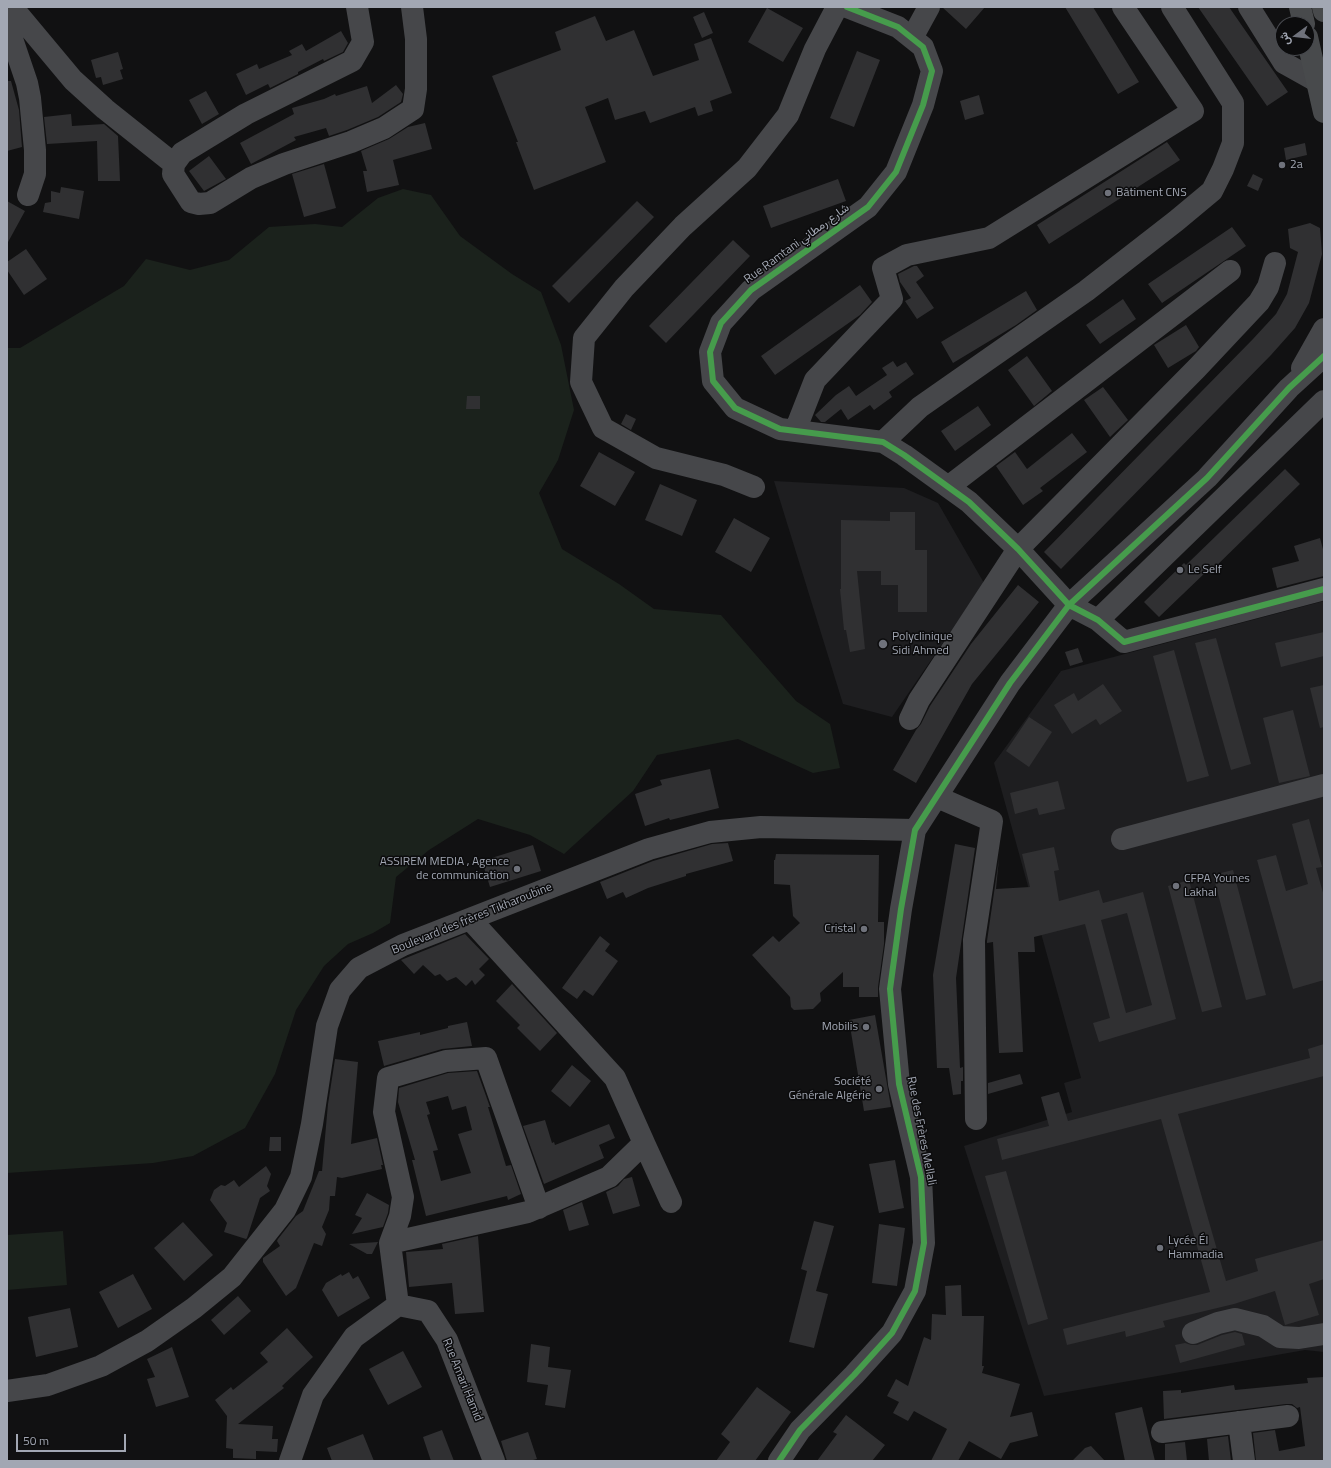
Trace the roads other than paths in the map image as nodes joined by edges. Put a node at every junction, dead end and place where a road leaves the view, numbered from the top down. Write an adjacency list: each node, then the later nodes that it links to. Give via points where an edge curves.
1 (12, 7): 17 (street, via 73,80)
2 (357, 7): 17 (street, via 363,42 352,61 246,114 182,153)
3 (412, 7): 17 (street, via 416,39 413,109 377,131 252,178 210,203 191,202 173,174)
4 (836, 7): 28 (street, via 815,49 788,115 747,168 683,226 624,288 584,338 581,382 603,428 656,458 724,474)
5 (847, 7): 13 (street, Rue Ramtani شارع رمطاني, via 898,27)
6 (929, 7): 13 (street)
7 (1124, 7): 26 (street, via 1194,111 989,238 907,255 883,268 892,299 815,380)
8 (1172, 7): 27 (street, via 1233,103 1233,142 1212,191 1086,291 920,407)
9 (1249, 7): 15 (street, via 1284,63)
10 (1323, 7): 11 (main road)
11 (1324, 11)
12 (7, 24): 18 (street, via 30,98 35,174)
13 (912, 38): 26 (street, Rue Ramtani شارع رمطاني, via 923,47 932,71 923,105 896,172 868,207 751,290 720,322 710,352 713,381 735,408 780,430)
14 (1312, 56): 15 (main road)
15 (1318, 82): 16 (main road)
16 (1324, 112)
17 (174, 164)
18 (28, 195)
19 (1275, 263): 30 (street, via 1268,287 1259,302)
20 (1230, 271): 29 (street)
21 (1324, 329): 24 (street)
22 (1324, 356): 24 (street)
23 (1324, 367): 24 (street)
24 (1289, 388): 32 (street, via 1207,478)
25 (1324, 401): 33 (street)
26 (795, 431): 27 (street, Rue Ramtani شارع رمطاني)
27 (883, 442): 29 (street, Rue Ramtani شارع رمطاني)
28 (754, 487)
29 (948, 487): 30 (street, Rue Ramtani شارع رمطاني, via 968,502)
30 (1018, 549): 32 (street, Rue Ramtani شارع رمطاني); 34 (street, via 919,700)
31 (1324, 589): 33 (street, via 1124,642)
32 (1069, 605): 33 (street); 36 (street, via 1010,683)
33 (1098, 620)
34 (910, 720)
35 (1324, 785): 38 (street)
36 (937, 797): 37 (street); 40 (street, via 992,821 974,940)
37 (915, 830): 39 (street, Boulevard des frères Tikharoubine, via 761,827 710,832 649,849); 54 (street, Rue des Frères Mellali, via 890,989 899,1084 921,1177 924,1243 915,1291 892,1333 800,1430)
38 (1122, 839)
39 (470, 919): 41 (street, via 615,1078); 48 (street, Boulevard des frères Tikharoubine, via 403,945 360,968 340,990 328,1026 312,1124 300,1178 285,1210 232,1277 147,1341 102,1366 48,1385)
40 (976, 1119)
41 (644, 1143): 42 (street); 43 (street, via 609,1177)
42 (671, 1202)
43 (539, 1208): 44 (street); 44 (street, via 486,1058 446,1061 388,1078 384,1112 403,1197 400,1216)
44 (390, 1243): 45 (street)
45 (398, 1305): 52 (street, via 354,1337 313,1395); 53 (street, Rue Amari Hamid, via 428,1311 447,1340)
46 (1193, 1333): 47 (street, via 1235,1319 1263,1326 1280,1337 1299,1338)
47 (1324, 1334)
48 (7, 1391)
49 (1288, 1416): 50 (street)
50 (1239, 1422): 51 (street); 55 (street)
51 (1162, 1432)
52 (290, 1461)
53 (494, 1461)
54 (779, 1461)
55 (1244, 1461)

